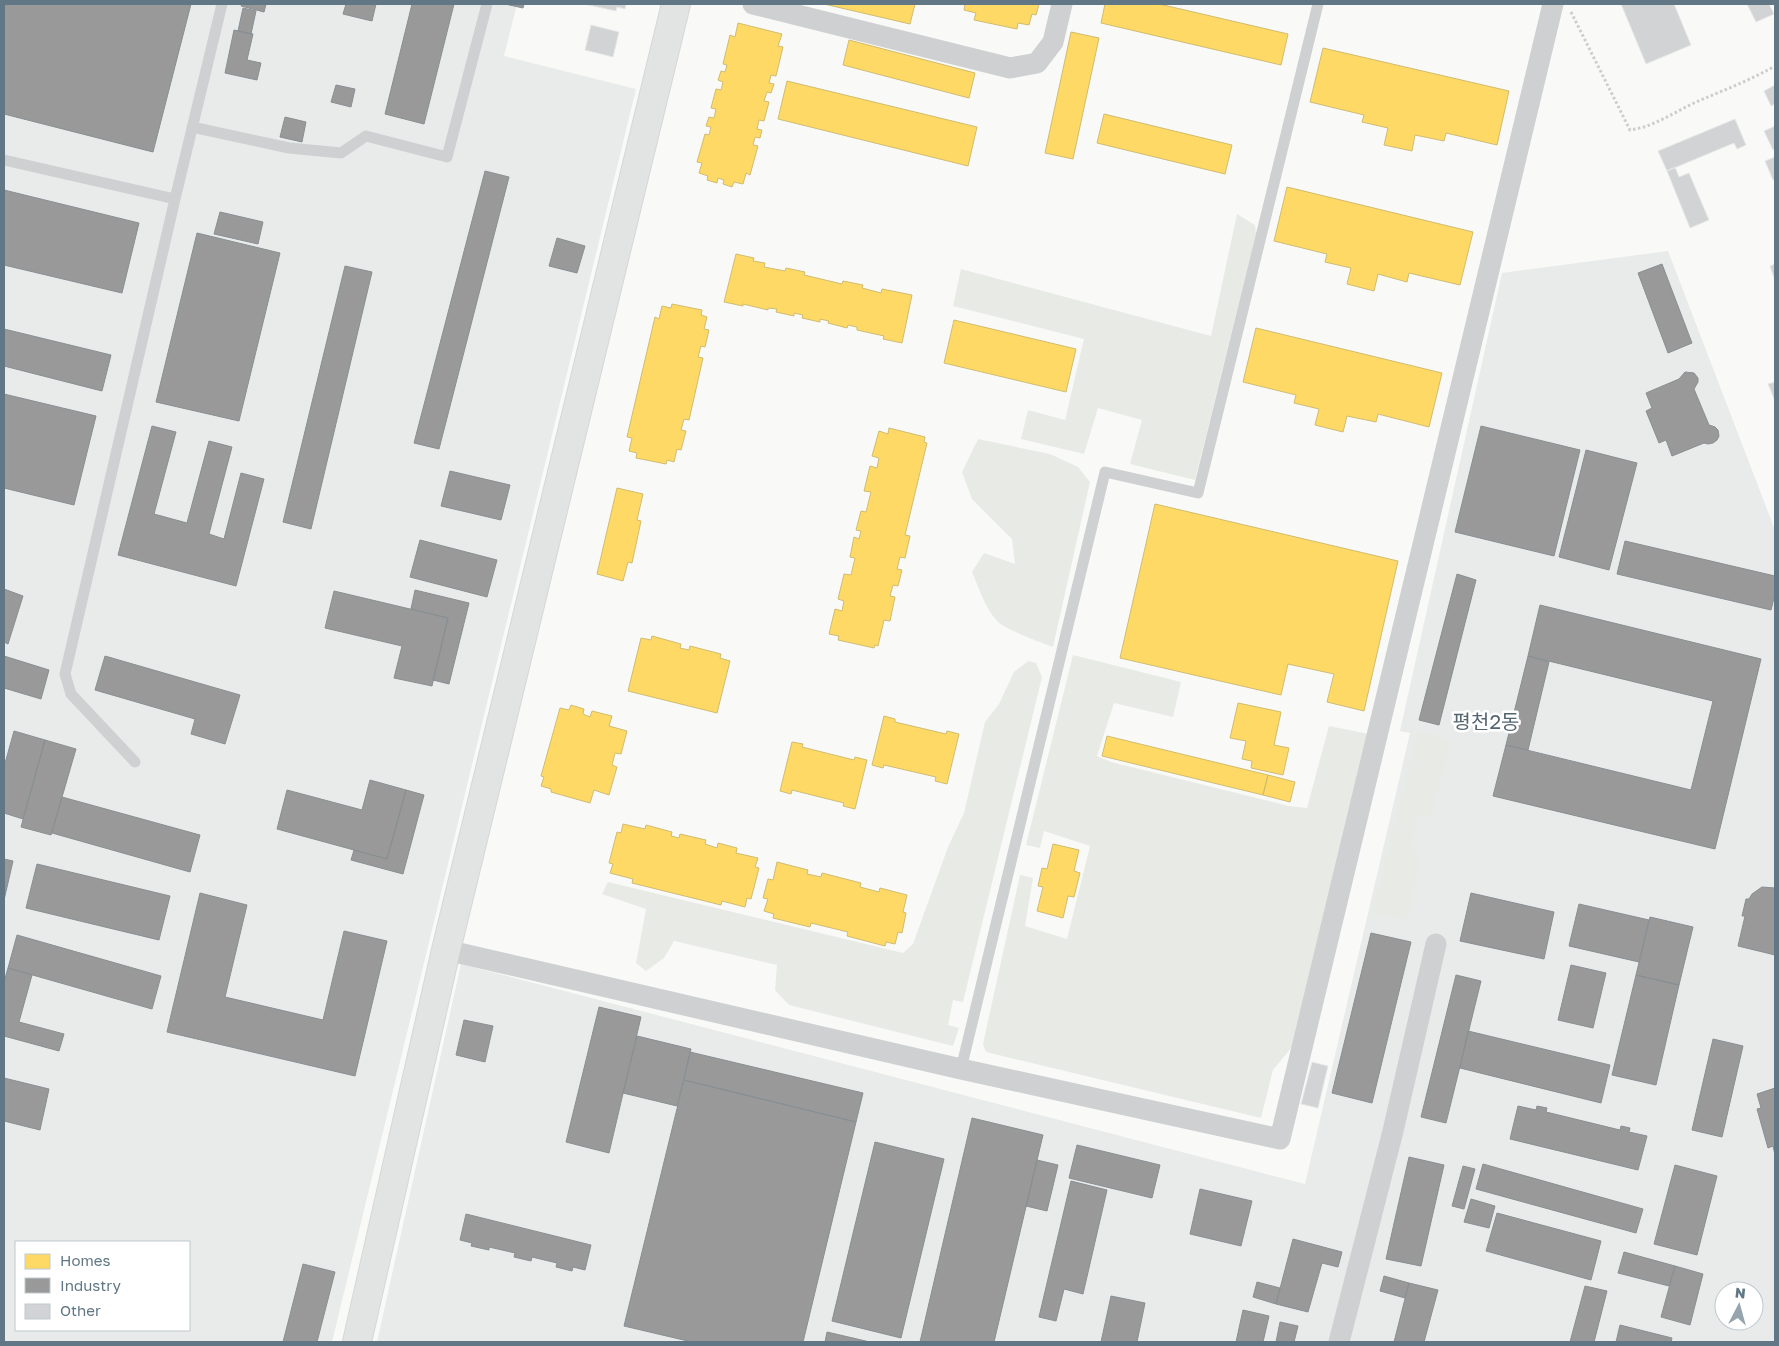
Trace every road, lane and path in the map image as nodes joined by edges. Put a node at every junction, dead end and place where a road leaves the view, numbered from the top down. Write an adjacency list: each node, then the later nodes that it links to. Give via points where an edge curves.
1 (222, 4): 10 (lane)
2 (487, 4): 10 (lane, via 447,157 366,136 341,153 289,148)
3 (676, 4): 15 (street)
4 (753, 4): 5 (street, via 1010,68 1038,63 1052,42)
5 (1062, 4)
6 (1318, 4): 16 (lane, via 1198,493 1105,472)
7 (1553, 4): 16 (street, via 1280,1139)
8 (1567, 4): 9 (path, via 1630,130 1644,128)
9 (1775, 66)
10 (192, 127): 12 (lane)
11 (4, 160): 12 (lane)
12 (175, 199): 13 (lane, via 64,674 71,694)
13 (134, 762)
14 (1436, 944): 18 (street, via 1393,1131)
15 (446, 950): 16 (street); 17 (street)
16 (961, 1068)
17 (357, 1342)
18 (1339, 1342)

